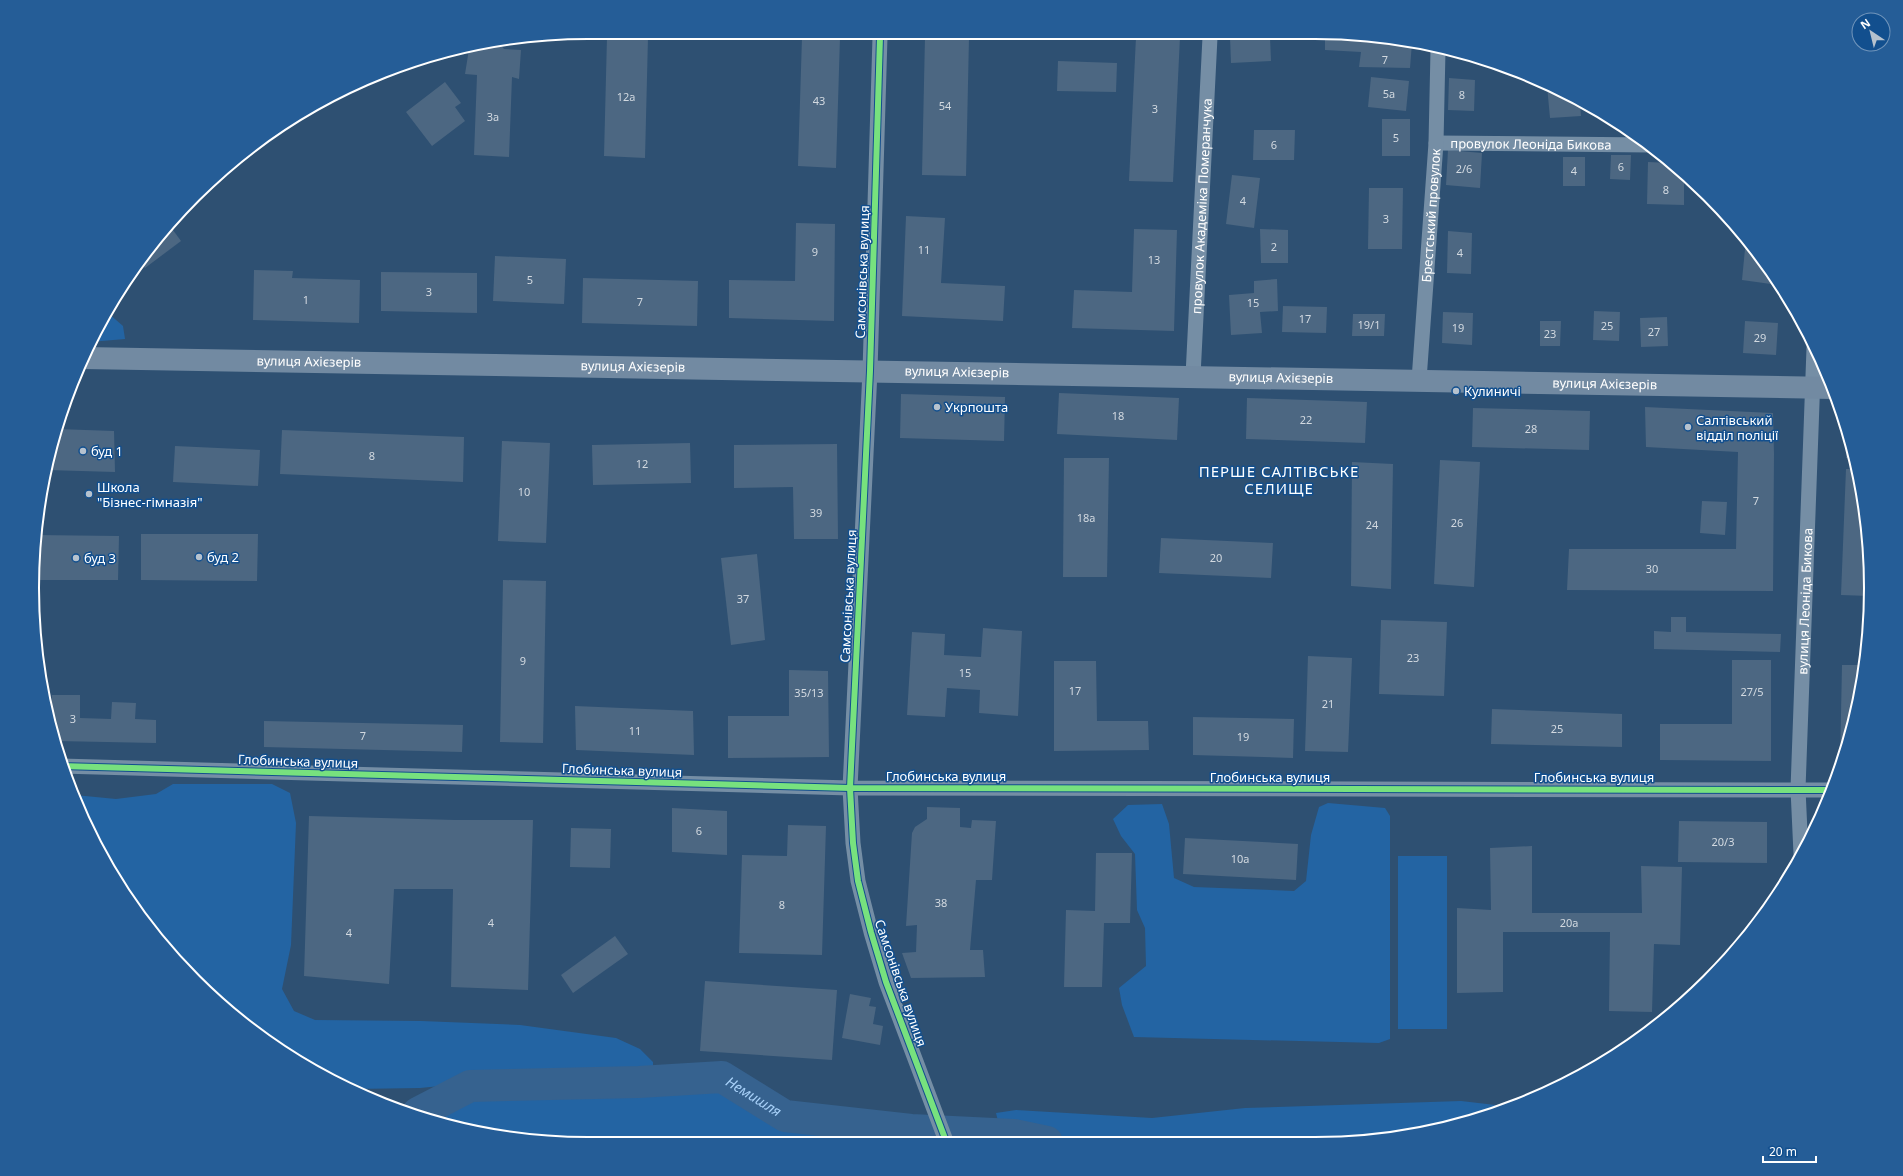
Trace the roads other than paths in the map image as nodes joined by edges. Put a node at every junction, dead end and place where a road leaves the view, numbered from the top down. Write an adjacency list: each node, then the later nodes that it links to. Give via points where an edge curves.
1 (880, 39): 8 (street, Самсонівська вулиця)
2 (1210, 39): 9 (street, провулок Академіка Померанчука)
3 (1438, 54): 4 (street, Брестський провулок)
4 (1436, 143): 5 (street, провулок Леоніда Бикова); 10 (street, Брестський провулок)
5 (1639, 145)
6 (90, 358): 8 (main road, вулиця Ахієзерів)
7 (1818, 370): 11 (street, вулиця Леоніда Бикова)
8 (870, 371): 9 (main road, вулиця Ахієзерів); 13 (street, Самсонівська вулиця)
9 (1193, 376): 10 (main road, вулиця Ахієзерів)
10 (1419, 380): 11 (main road, вулиця Ахієзерів)
11 (1822, 388): 14 (street, вулиця Леоніда Бикова)
12 (69, 766): 13 (street, Глобинська вулиця)
13 (850, 788): 14 (street, Глобинська вулиця); 17 (street, Самсонівська вулиця, via 858,881 871,932 886,982)
14 (1798, 789): 15 (street, Глобинська вулиця); 16 (street, вулиця Леоніда Бикова)
15 (1825, 790)
16 (1800, 843)
17 (944, 1137)

